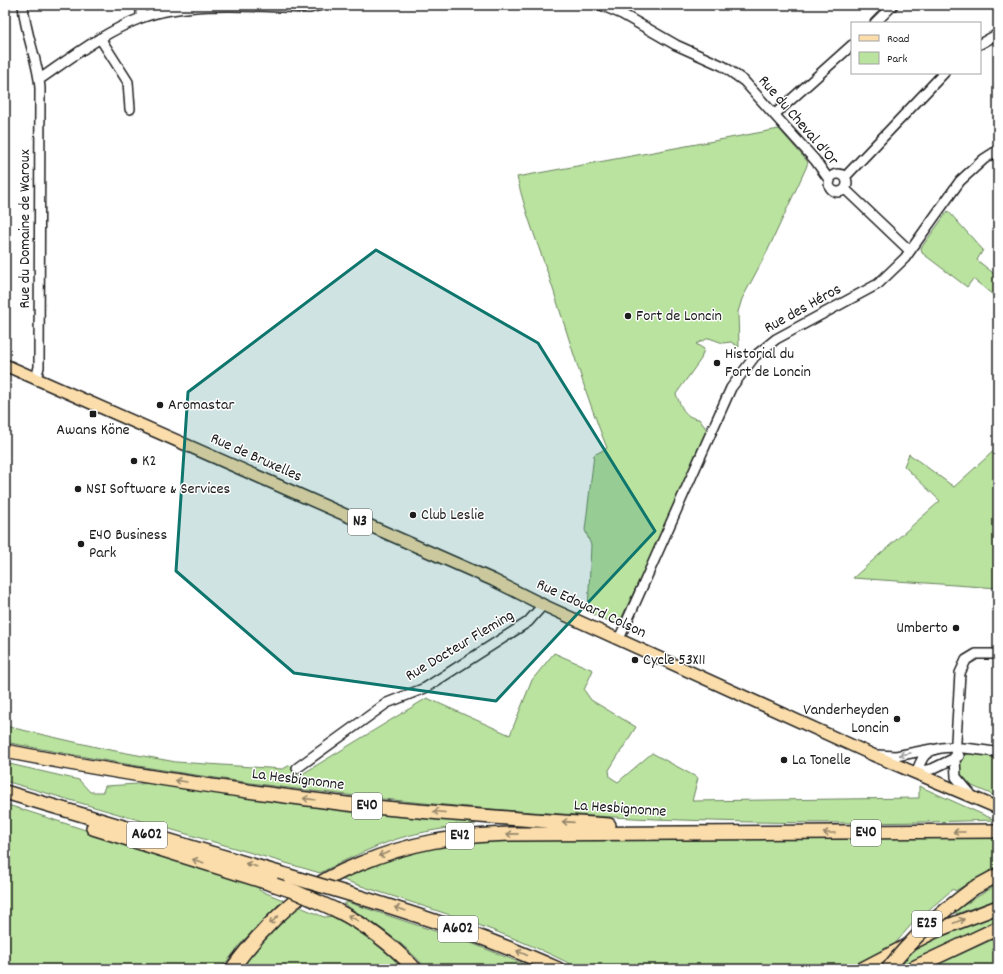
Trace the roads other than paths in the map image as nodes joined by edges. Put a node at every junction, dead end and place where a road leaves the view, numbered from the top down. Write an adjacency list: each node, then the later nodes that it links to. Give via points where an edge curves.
1 (22, 5): 14 (street, Rue du Domaine de Waroux, via 24,24)
2 (141, 5): 7 (street)
3 (322, 5): 6 (street, via 310,8)
4 (601, 5): 16 (street, Rue du Cheval d'Or, via 676,45 723,66 744,81)
5 (893, 5): 8 (street)
6 (252, 6): 7 (street, via 185,8)
7 (141, 18): 10 (street)
8 (876, 22)
9 (998, 34): 11 (street)
10 (100, 38): 14 (street); 15 (street, via 128,82)
11 (981, 43)
12 (851, 46): 16 (street)
13 (943, 74): 18 (street)
14 (40, 79): 23 (street, Rue du Domaine de Waroux, via 39,367)
15 (130, 109)
16 (775, 114): 19 (street, Rue du Cheval d'Or)
17 (998, 150): 21 (street, Rue des Héros, via 960,181)
18 (845, 177): 19 (street, via 836,175); 20 (street)
19 (830, 181): 20 (street, via 834,191 840,192)
20 (845, 189): 21 (street)
21 (910, 251): 26 (street, Rue des Héros, via 878,284 781,336 755,356 730,388)
22 (5, 365): 23 (main road, Rue de Bruxelles / N3)
23 (36, 379): 24 (main road, Rue de Bruxelles / N3)
24 (493, 580): 25 (main road, Rue Edouard Colson / N3)
25 (543, 605): 26 (main road, Rue Edouard Colson / N3); 35 (street, Rue Docteur Fleming, via 528,622 425,688 387,703)
26 (619, 639): 33 (main road, Rue Edouard Colson / N3)
27 (998, 654): 29 (street, via 976,654 966,660 960,673)
28 (937, 747): 29 (street); 33 (street, one-way to 33, via 896,756); 36 (street, via 924,756)
29 (955, 747): 31 (street); 34 (street)
30 (5, 751): 42 (highway, La Hesbignonne / E40, one-way to 30, via 496,818 348,804 87,767)
31 (975, 751): 32 (street); 34 (street)
32 (998, 752)
33 (878, 756): 36 (main road, Rue Edouard Colson / N3)
34 (955, 758): 36 (street, via 932,769); 38 (street, via 956,777)
35 (297, 768)
36 (916, 772): 38 (main road, Rue Edouard Colson / N3)
37 (5, 792): 48 (highway, A602, one-way to 37, bridge, via 519,951 464,931 356,896)
38 (973, 797): 40 (main road, Rue Edouard Colson / N3)
39 (5, 800): 47 (highway, one-way to 39, bridge, via 379,935 357,920 296,892)
40 (998, 808)
41 (998, 831): 42 (highway, E40, one-way to 42)
42 (733, 833): 46 (highway, E42, one-way to 46, via 468,835 406,847 348,869 308,890 270,925)
43 (998, 875): 50 (highway, E25, bridge, via 974,888 928,923)
44 (998, 907): 49 (highway, one-way to 44, via 935,931)
45 (998, 928): 51 (highway)
46 (232, 969)
47 (416, 969)
48 (558, 969)
49 (862, 969)
50 (888, 969)
51 (911, 969)

